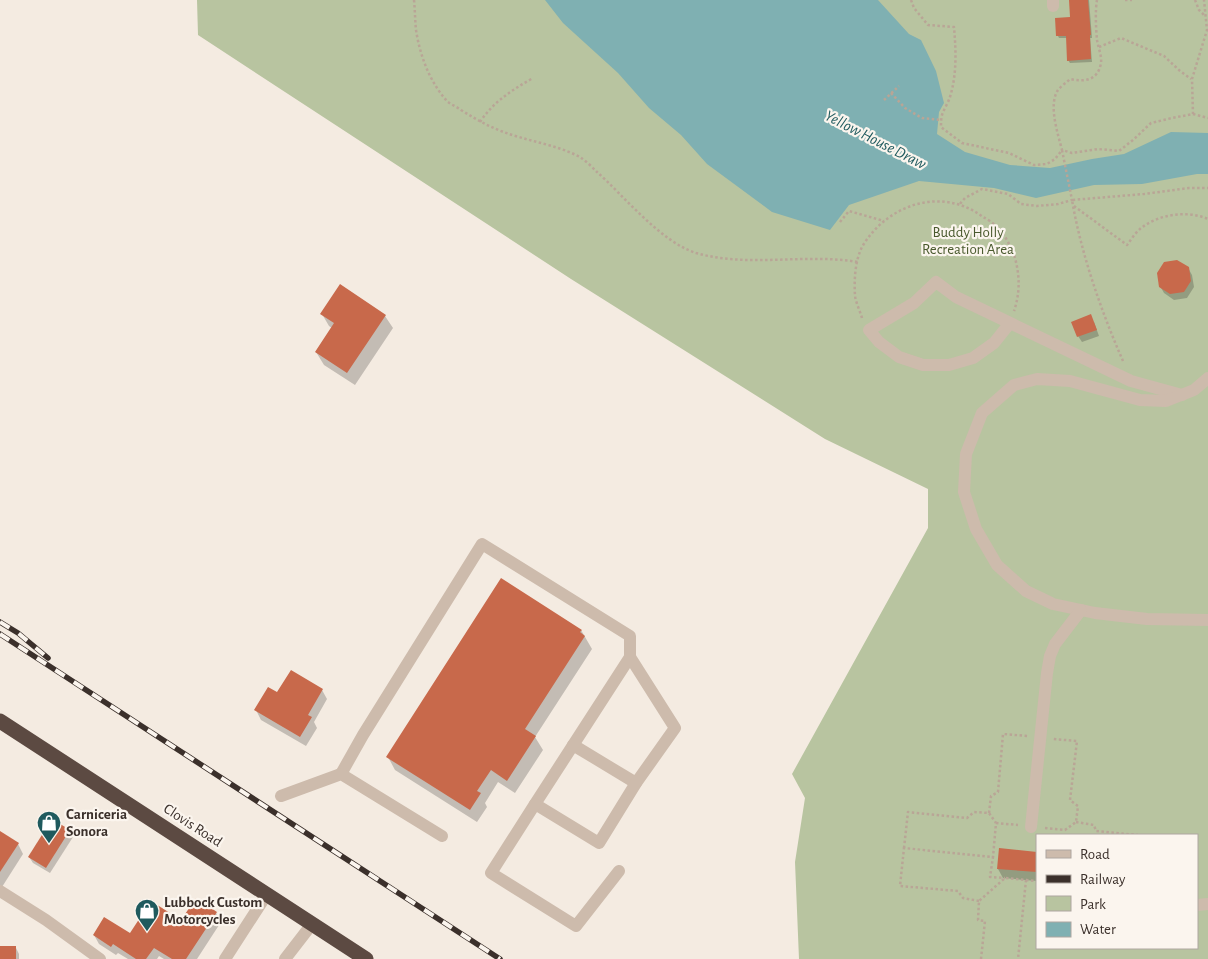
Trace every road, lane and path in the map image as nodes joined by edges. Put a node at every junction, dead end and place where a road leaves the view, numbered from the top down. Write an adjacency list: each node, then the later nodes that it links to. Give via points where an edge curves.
1 (414, 0): 18 (path, via 416,31 432,79 449,103)
2 (911, 0): 17 (path, via 928,25 954,26 954,82)
3 (1097, 0): 9 (path)
4 (1125, 0): 5 (path)
5 (1132, 0)
6 (1195, 0): 8 (path)
7 (1204, 0): 8 (path)
8 (1206, 17): 11 (path, via 1207,30)
9 (1099, 47): 11 (path, via 1121,38 1164,56); 19 (path, via 1101,64 1096,74 1087,80 1070,79 1054,100)
10 (533, 78): 18 (path, via 496,103)
11 (1192, 79): 15 (path)
12 (899, 86): 13 (path)
13 (891, 93): 14 (path); 17 (path, via 905,108 922,118)
14 (884, 100)
15 (1193, 114): 16 (path); 19 (path, via 1151,124 1119,151 1072,153)
16 (1208, 118)
17 (941, 120): 19 (path, via 940,126 962,143 1009,153 1034,165 1048,164)
18 (480, 122): 27 (path, via 580,158 660,231 694,252 740,260 826,258)
19 (1062, 150): 21 (path)
20 (1208, 188): 21 (path)
21 (1072, 200): 22 (path, via 1037,206 1021,204 1008,194 982,189); 23 (path)
22 (959, 205): 25 (path, via 923,202 898,211); 28 (path, via 974,210 996,226 1011,247 1019,272 1018,298)
23 (1073, 205): 24 (path, via 1127,245 1139,229 1160,218 1176,214); 31 (path, via 1100,301)
24 (1208, 219)
25 (884, 221): 26 (path, via 849,211); 27 (path, via 862,248)
26 (840, 222)
27 (858, 262): 29 (path, via 855,298)
28 (1010, 323): 29 (lane, via 956,297 936,282 914,303); 29 (lane, via 994,343 973,358 949,365 923,365 899,357); 31 (lane)
29 (869, 330)
30 (1208, 378): 32 (lane)
31 (1131, 381): 32 (lane)
32 (1182, 395): 33 (lane, via 1166,401 1140,400 1070,381 1037,378 1014,386 982,412 966,454 964,492 976,529 997,565 1026,591 1053,604)
33 (1081, 610): 34 (lane, via 1147,619); 37 (lane, via 1050,656)
34 (1208, 620)
35 (630, 657): 38 (lane); 39 (lane, via 630,636 482,544); 40 (lane, via 675,728)
36 (0, 721): 58 (highway, Clovis Road)
37 (1040, 737): 43 (path, via 1003,734 998,792 991,796); 45 (path, via 1077,741 1070,800 1078,806); 46 (lane)
38 (573, 746): 40 (lane); 42 (lane)
39 (340, 774): 41 (lane); 50 (lane)
40 (636, 783): 42 (lane, via 599,843)
41 (281, 796)
42 (535, 804): 53 (lane, via 491,873 576,926)
43 (989, 813): 44 (path); 51 (path, via 974,812 967,818 908,812)
44 (996, 822): 46 (path); 52 (path)
45 (1076, 822): 47 (path); 49 (path, via 1094,825 1096,831)
46 (1031, 827): 47 (path)
47 (1065, 830): 48 (path)
48 (1064, 834)
49 (1128, 834)
50 (442, 836)
51 (904, 848): 52 (path); 59 (path, via 900,886 958,891 963,898)
52 (992, 857): 54 (path, via 990,877)
53 (619, 871)
54 (1005, 878): 55 (path); 59 (path)
55 (1026, 880): 56 (path); 66 (path)
56 (1036, 881)
57 (0, 891): 61 (lane)
58 (267, 894): 60 (highway, Clovis Road); 62 (lane)
59 (979, 901): 65 (path, via 978,920 985,922)
60 (312, 924): 63 (lane); 64 (highway, Clovis Road)
61 (100, 959)
62 (225, 959)
63 (284, 959)
64 (366, 959)
65 (981, 959)
66 (1018, 959)

